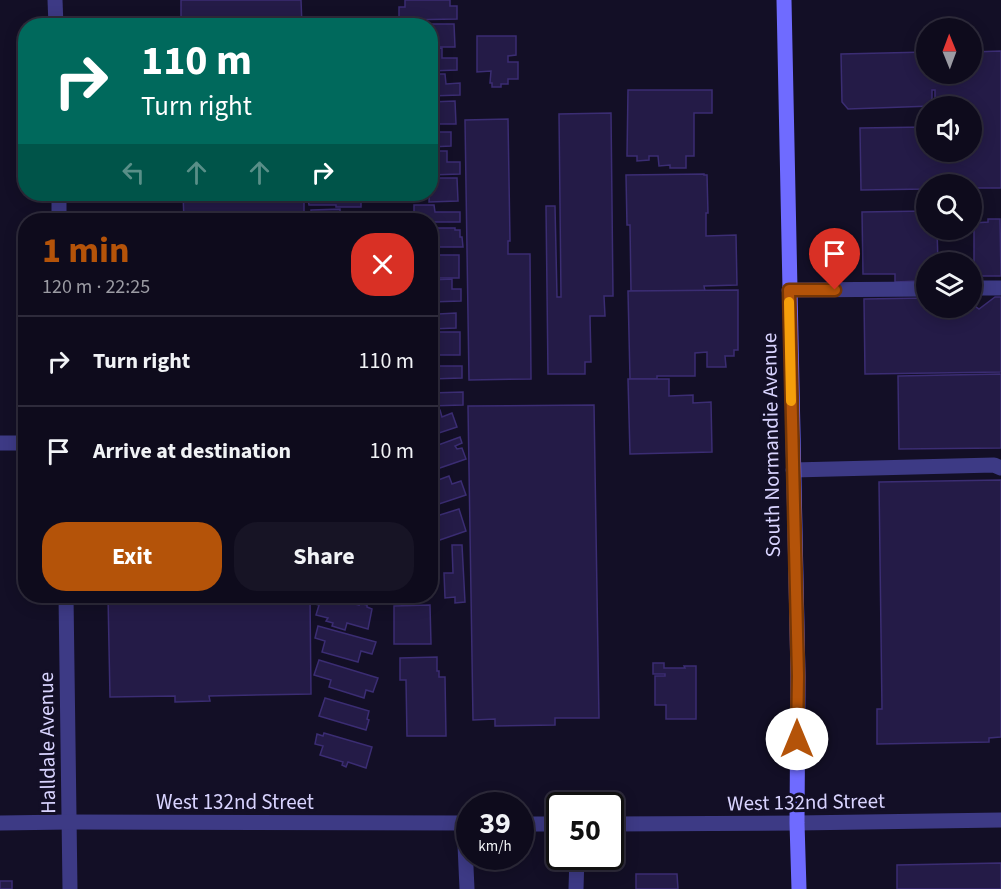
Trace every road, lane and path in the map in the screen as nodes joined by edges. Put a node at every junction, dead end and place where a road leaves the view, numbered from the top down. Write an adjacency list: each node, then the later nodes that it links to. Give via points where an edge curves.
1 (55, 0): 3 (street)
2 (784, 0): 7 (main road, South Normandie Avenue)
3 (56, 18)
4 (982, 288): 5 (street)
5 (1001, 288)
6 (916, 289): 7 (street)
7 (789, 290): 11 (main road, South Normandie Avenue)
8 (0, 443): 9 (street)
9 (18, 443)
10 (1001, 468): 11 (street, via 994,465)
11 (793, 470): 16 (main road, South Normandie Avenue)
12 (66, 603): 14 (street, Halldale Avenue)
13 (1001, 820): 16 (street, West 132nd Street)
14 (69, 822): 15 (street, West 132nd Street); 17 (street, West 132nd Street); 21 (street, Halldale Avenue)
15 (0, 823)
16 (797, 823): 18 (street, West 132nd Street); 24 (main road, South Normandie Avenue)
17 (456, 824)
18 (624, 824)
19 (467, 870): 22 (street)
20 (577, 870): 23 (street)
21 (70, 889)
22 (467, 889)
23 (576, 889)
24 (799, 889)

